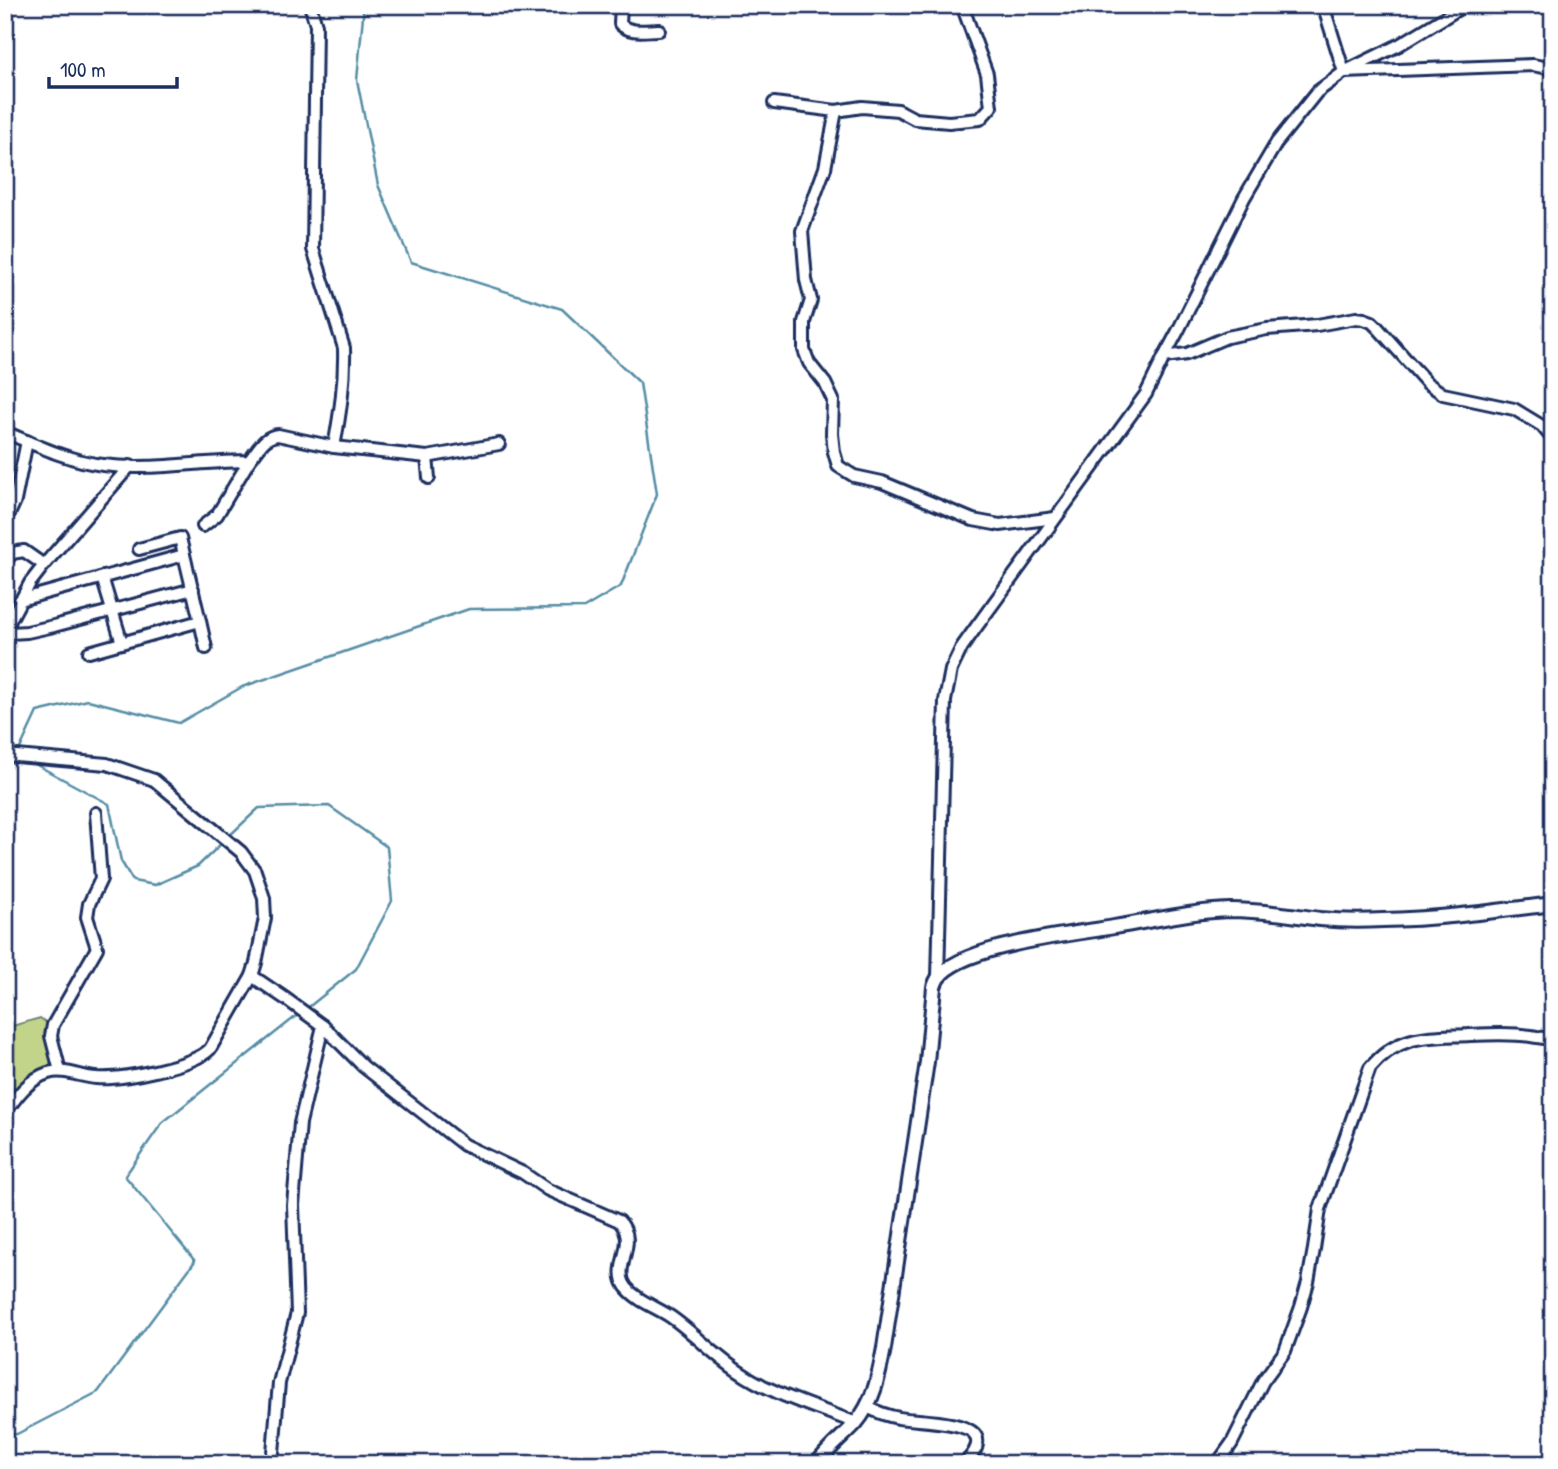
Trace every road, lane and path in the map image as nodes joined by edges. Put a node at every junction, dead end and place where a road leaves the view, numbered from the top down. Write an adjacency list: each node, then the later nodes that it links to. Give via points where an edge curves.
1 (310, 5): 16 (street, via 317,35 313,248 344,348)
2 (621, 5): 6 (street, via 623,28)
3 (962, 5): 10 (street, via 989,82 990,107 980,120 915,119 898,110 862,107)
4 (1323, 5): 8 (street)
5 (1465, 5): 8 (street)
6 (659, 30)
7 (1553, 69): 8 (street, via 1533,65)
8 (1344, 72): 11 (street, via 1317,92 1277,142)
9 (774, 103): 10 (street)
10 (836, 111): 22 (street, via 825,168 802,231 811,300 804,322 804,350 833,400 832,434 838,466 972,520 1000,525)
11 (1164, 357): 13 (street, via 1267,329 1364,319 1443,394 1514,409 1542,426); 22 (street, via 1146,394)
12 (5, 432): 14 (street)
13 (1553, 439)
14 (27, 441): 19 (street, via 80,460); 21 (street, via 15,501)
15 (499, 444): 17 (street)
16 (334, 447): 17 (street); 18 (street, via 278,435 265,440)
17 (428, 457): 20 (street)
18 (250, 461): 19 (street); 23 (street, via 217,515)
19 (130, 466): 27 (street)
20 (429, 478)
21 (5, 512)
22 (1055, 518): 40 (street, via 962,647 951,670 945,701)
23 (203, 526)
24 (139, 549): 25 (street, via 180,538)
25 (184, 555): 28 (street); 29 (street)
26 (5, 562): 27 (street, via 12,553 23,551)
27 (44, 565): 30 (street)
28 (102, 577): 30 (street); 31 (street)
29 (192, 589): 31 (street); 32 (street)
30 (20, 600): 31 (street, via 8,624 10,633)
31 (113, 611): 33 (street)
32 (200, 621): 33 (street); 34 (street)
33 (122, 643): 35 (street)
34 (206, 648)
35 (89, 652)
36 (5, 755): 39 (street, via 107,764 154,780 241,852 255,871 264,898 265,918)
37 (96, 813): 43 (street, via 102,879 87,917 97,948 52,1025)
38 (1553, 904): 40 (street, via 1386,920 1337,920 1251,910 1189,914 1002,947 964,960)
39 (252, 976): 41 (street); 43 (street, via 205,1055 118,1077 92,1078)
40 (938, 978): 45 (street, via 884,1348)
41 (323, 1026): 46 (street, via 364,1067 464,1145 523,1173 548,1191 619,1221 627,1233 622,1271 628,1289 671,1317 719,1358 779,1393); 47 (street, via 300,1123 293,1205 298,1314 279,1383)
42 (1553, 1039): 50 (street, via 1489,1033 1420,1037 1400,1044 1370,1068 1320,1209 1308,1282 1285,1351)
43 (60, 1071): 44 (street, via 31,1083)
44 (5, 1113)
45 (867, 1407): 46 (street); 49 (street, via 898,1418 938,1421 970,1431 978,1441)
46 (856, 1423): 48 (street)
47 (272, 1464)
48 (817, 1464)
49 (965, 1464)
50 (1217, 1464)

